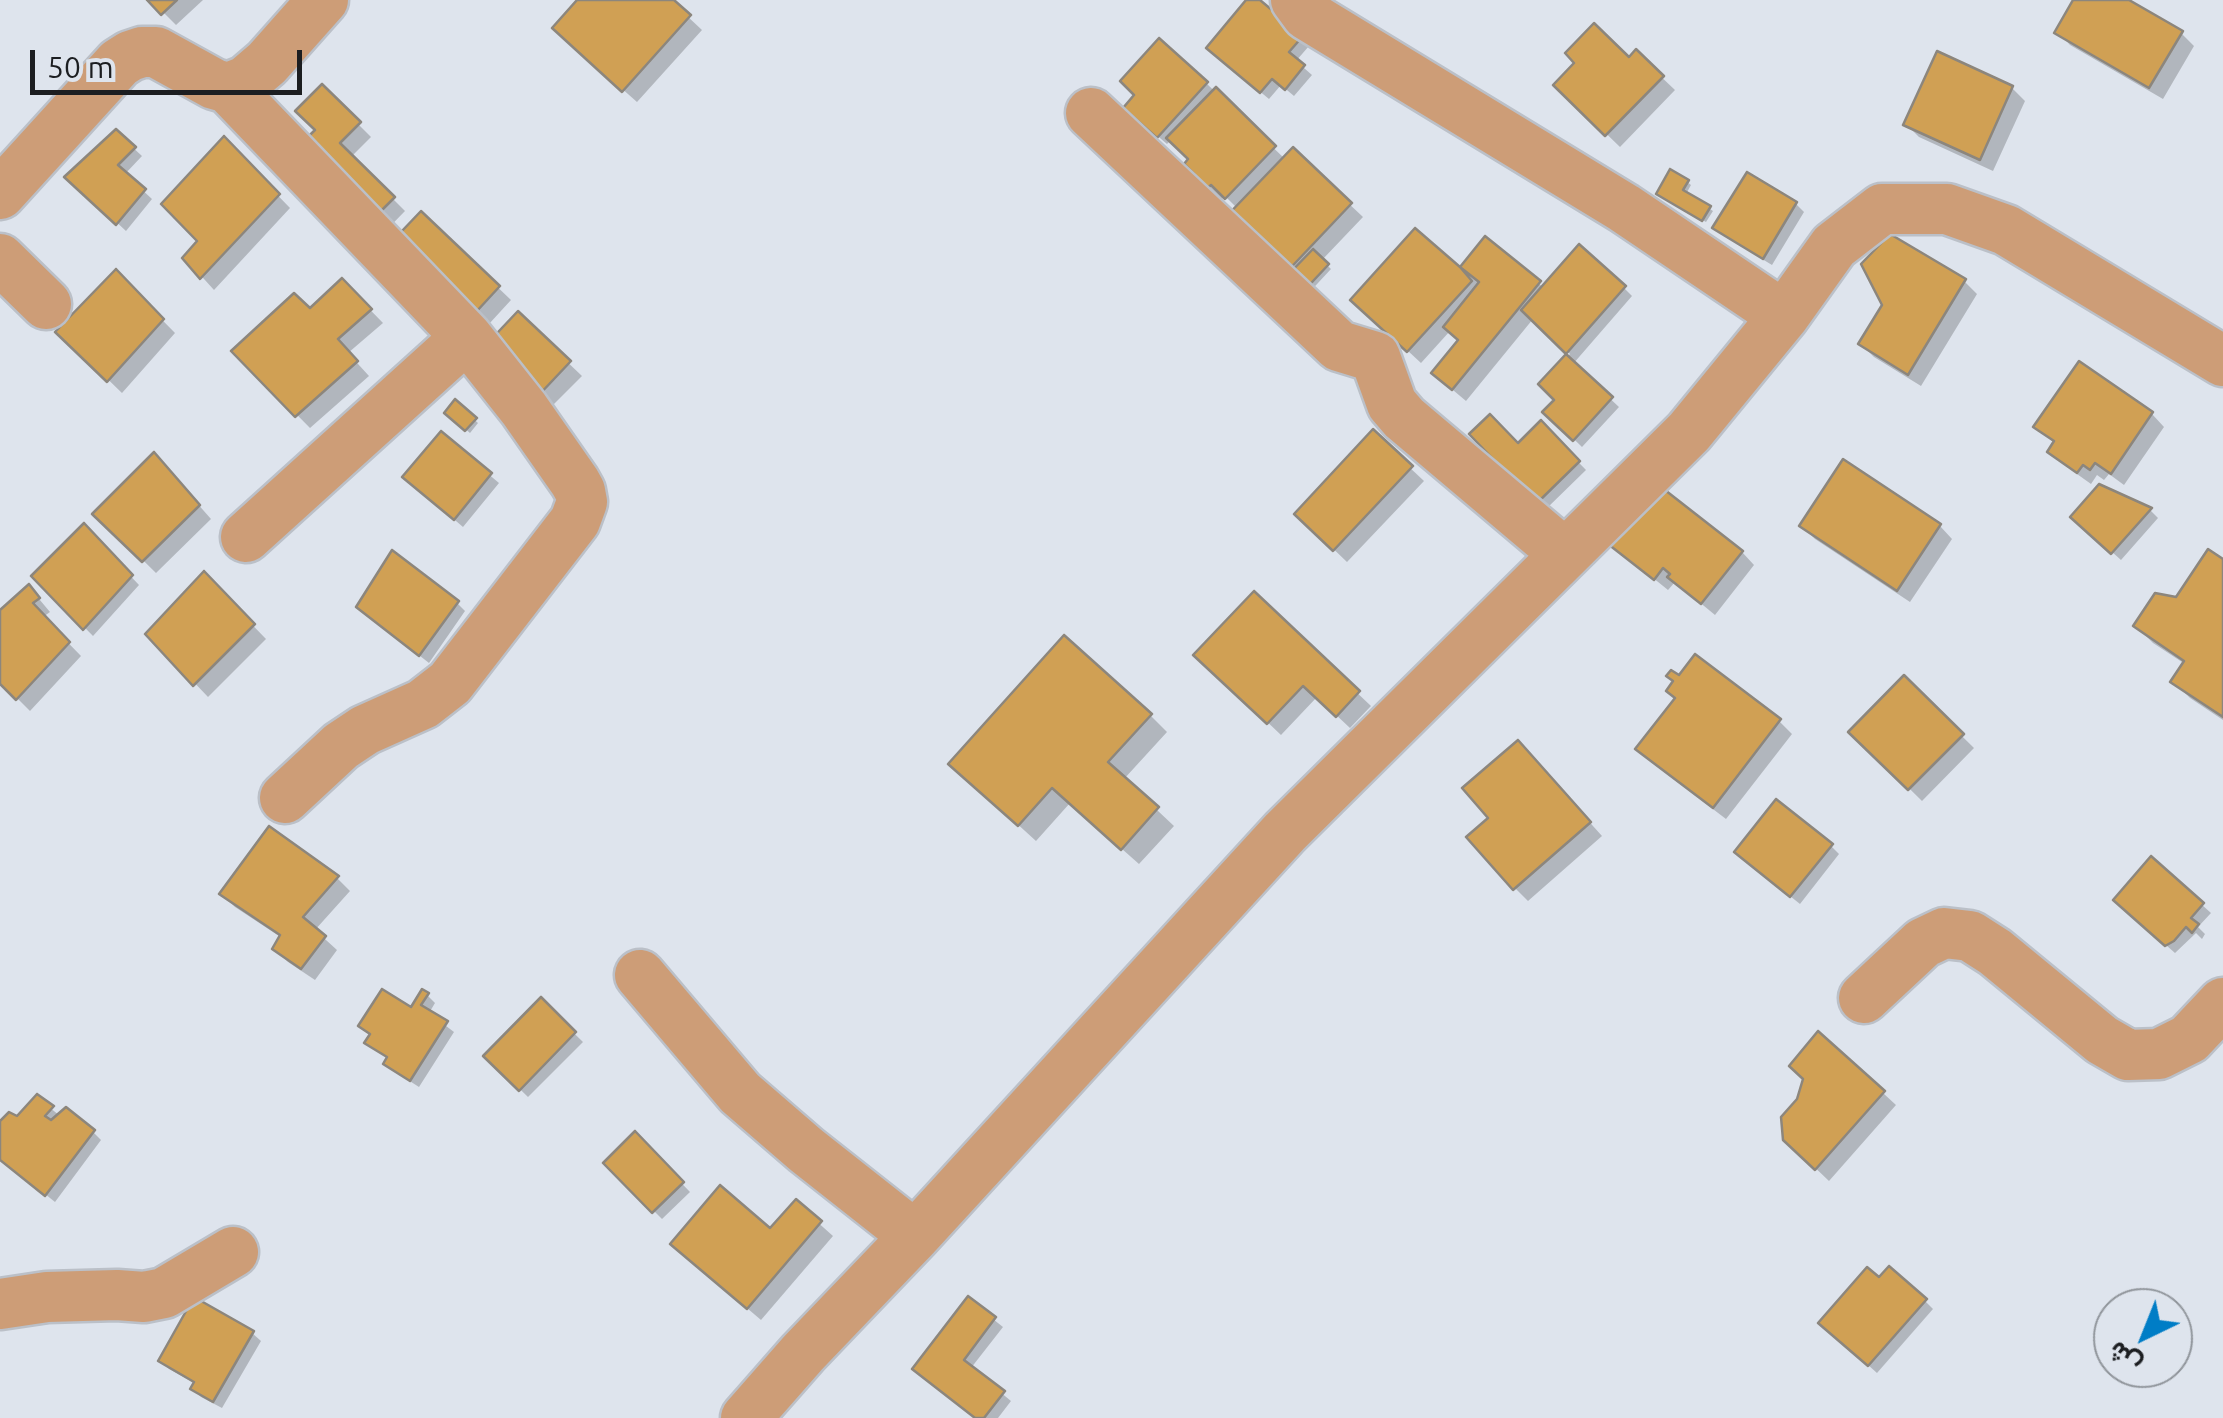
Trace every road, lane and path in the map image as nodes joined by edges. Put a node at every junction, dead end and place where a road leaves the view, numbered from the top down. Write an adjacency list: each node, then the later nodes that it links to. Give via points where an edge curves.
1 (322, 0): 3 (street, via 266,63)
2 (1308, 5): 8 (street)
3 (228, 88): 5 (street, via 156,52 130,56); 9 (street)
4 (1091, 113): 12 (street, via 1339,346 1375,357 1404,418)
5 (0, 194)
6 (0, 259): 7 (street)
7 (46, 304)
8 (1784, 316): 10 (street, via 1834,246 1882,210 1946,209 2006,230); 12 (street, via 1689,432)
9 (467, 337): 11 (street); 13 (street, via 580,491 580,512 450,682 423,704 340,746)
10 (2223, 361)
11 (246, 537)
12 (1565, 554): 17 (street, via 1285,832)
13 (286, 798)
14 (640, 976): 17 (street, via 740,1093)
15 (1864, 998): 16 (street, via 1944,932 1970,936 1996,952 2128,1055 2159,1054 2189,1039)
16 (2223, 1004)
17 (915, 1236): 20 (street)
18 (233, 1252): 19 (street, via 164,1293)
19 (0, 1304)
20 (746, 1418)

